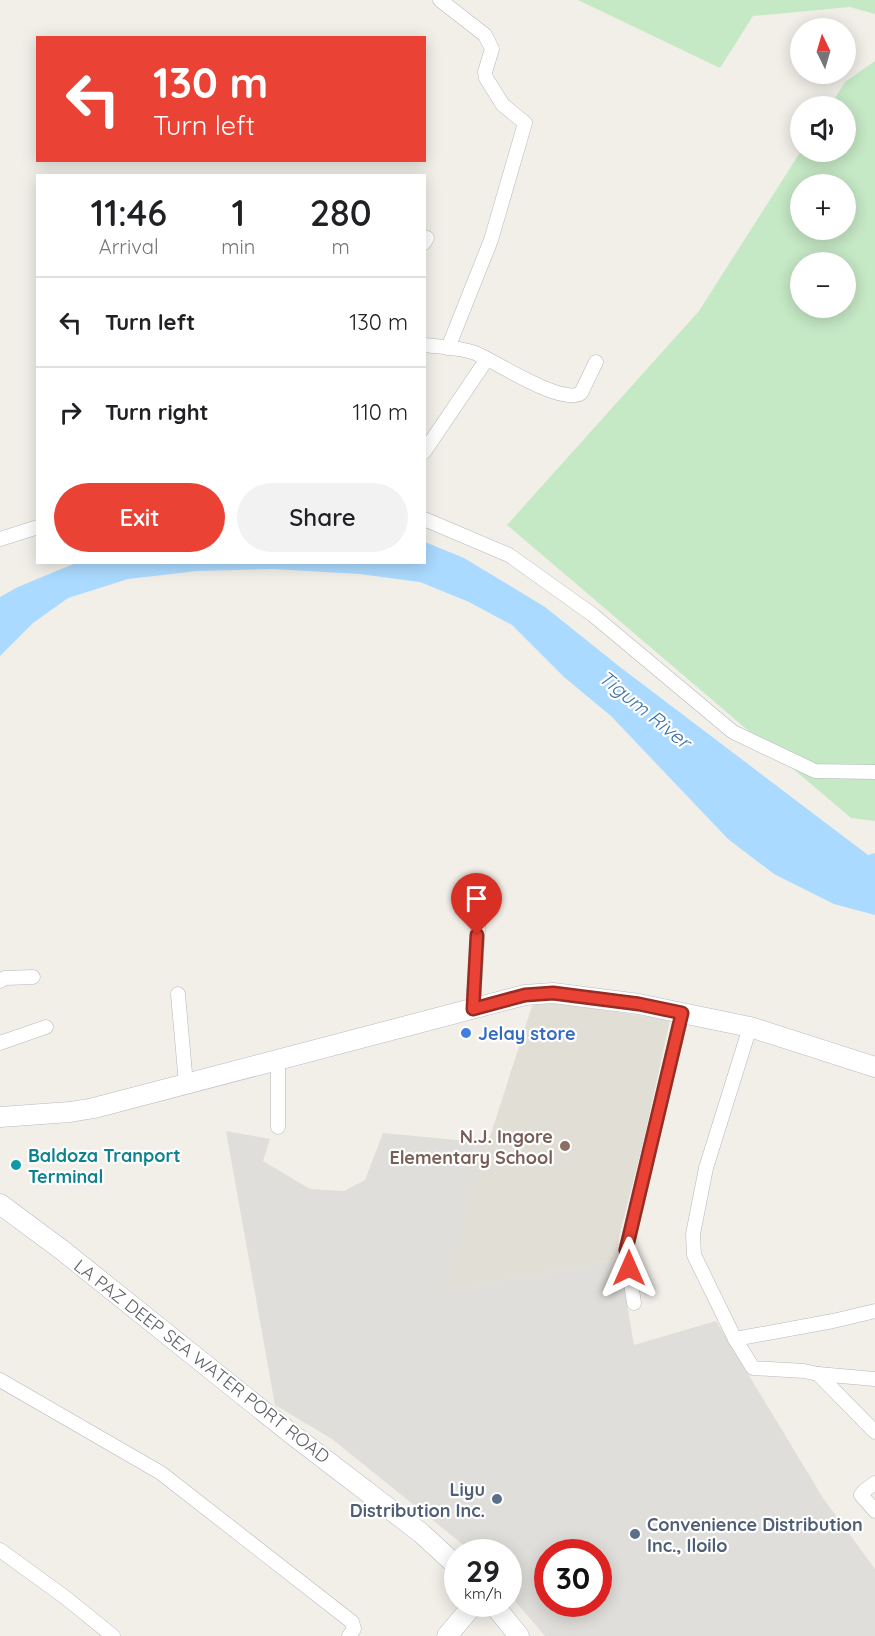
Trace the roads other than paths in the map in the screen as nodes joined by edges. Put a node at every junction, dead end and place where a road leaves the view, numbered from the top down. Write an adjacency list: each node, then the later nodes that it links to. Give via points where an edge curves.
1 (440, 0): 3 (street, via 485,35 492,49 486,78 502,105 525,123 491,240)
2 (426, 345): 3 (street)
3 (448, 348): 4 (street)
4 (487, 359): 5 (street, via 522,379 571,397 581,393); 6 (street)
5 (596, 362)
6 (426, 449)
7 (426, 520): 10 (street, via 509,555 593,615 733,732 815,771)
8 (36, 528): 9 (street)
9 (0, 539)
10 (875, 772)
11 (479, 913): 15 (street)
12 (33, 977): 13 (street)
13 (0, 981)
14 (178, 994): 22 (street)
15 (473, 1009): 16 (street, via 525,995 553,993); 20 (street)
16 (682, 1013): 18 (street); 26 (street, via 626,1250)
17 (46, 1027): 19 (street)
18 (750, 1028): 21 (street); 28 (street, via 706,1168 693,1234 694,1255)
19 (0, 1043)
20 (278, 1060): 22 (street); 24 (street)
21 (875, 1067)
22 (186, 1084): 23 (street, via 70,1112)
23 (0, 1118)
24 (278, 1127)
25 (0, 1204): 36 (street, LA PAZ DEEP SEA WATER PORT ROAD)
26 (634, 1303)
27 (875, 1311): 28 (street)
28 (735, 1339): 29 (street, via 753,1368)
29 (818, 1374): 30 (street); 32 (street)
30 (875, 1379)
31 (0, 1380): 40 (street, via 161,1473 352,1622 354,1629)
32 (875, 1432)
33 (875, 1483): 34 (street, via 861,1495)
34 (875, 1511)
35 (0, 1550): 39 (street)
36 (444, 1554)
37 (463, 1617): 41 (street)
38 (504, 1617): 42 (street)
39 (113, 1636)
40 (349, 1636)
41 (447, 1636)
42 (519, 1636)

